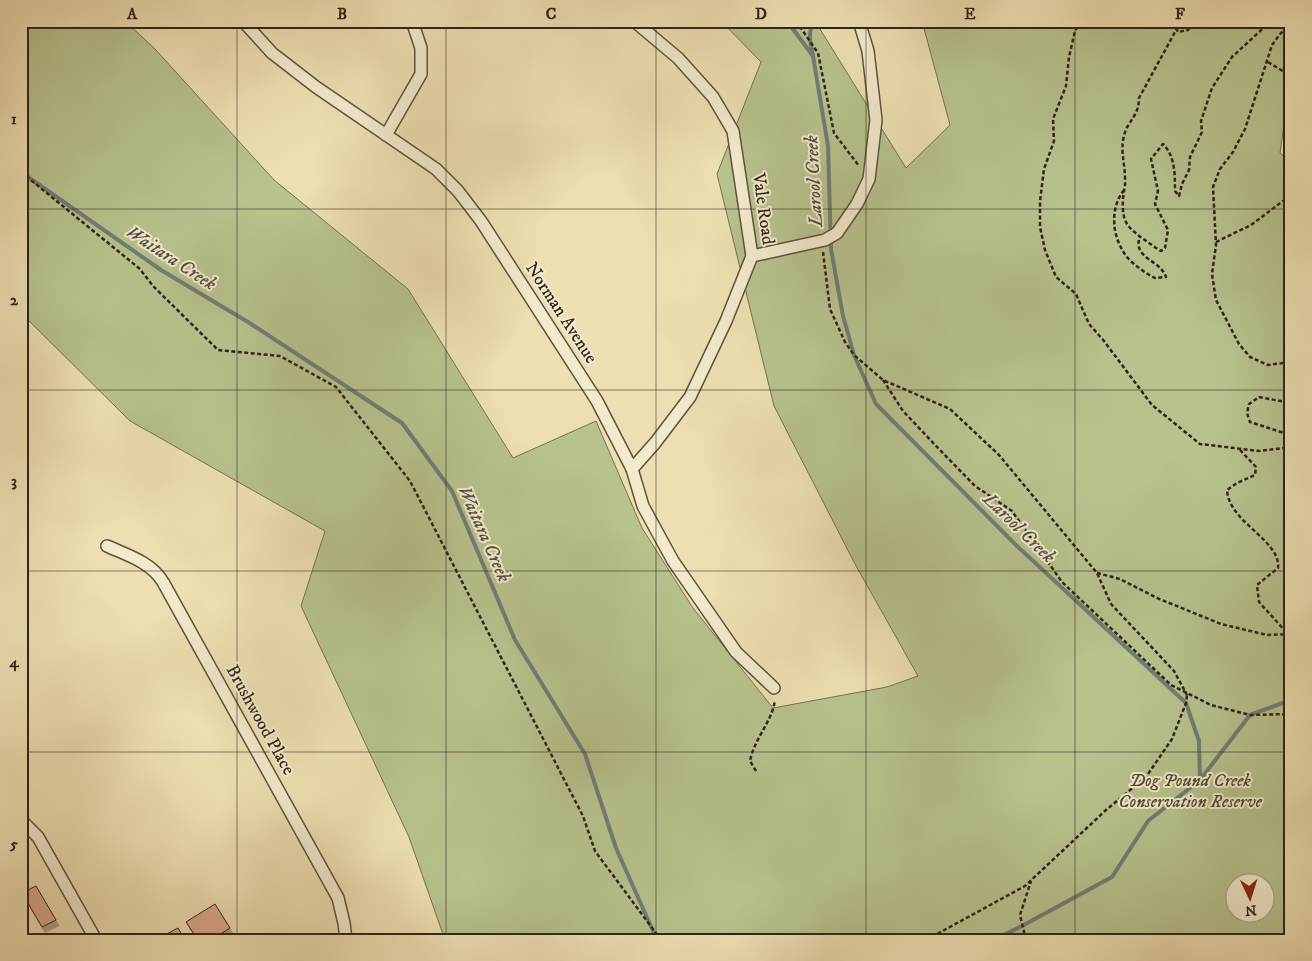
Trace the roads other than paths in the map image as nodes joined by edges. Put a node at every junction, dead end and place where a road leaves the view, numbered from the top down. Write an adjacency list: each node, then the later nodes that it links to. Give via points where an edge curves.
1 (243, 21): 5 (street, Norman Avenue, via 272,53)
2 (634, 21): 6 (street, Vale Road, via 678,58 714,97 733,131)
3 (858, 21): 6 (street, via 868,51 876,120 869,179 840,229 823,240)
4 (414, 26): 5 (street, via 421,48 421,74)
5 (386, 134): 7 (street, Norman Avenue, via 436,169 481,221 597,401)
6 (752, 256): 7 (street, Vale Road, via 690,397)
7 (632, 469): 9 (street, Norman Avenue, via 643,506 673,561 736,652)
8 (107, 546): 12 (street, Brushwood Place, via 137,559 157,573 163,582 338,898)
9 (774, 688)
10 (21, 820): 11 (street, via 38,837)
11 (96, 940)
12 (346, 940)

